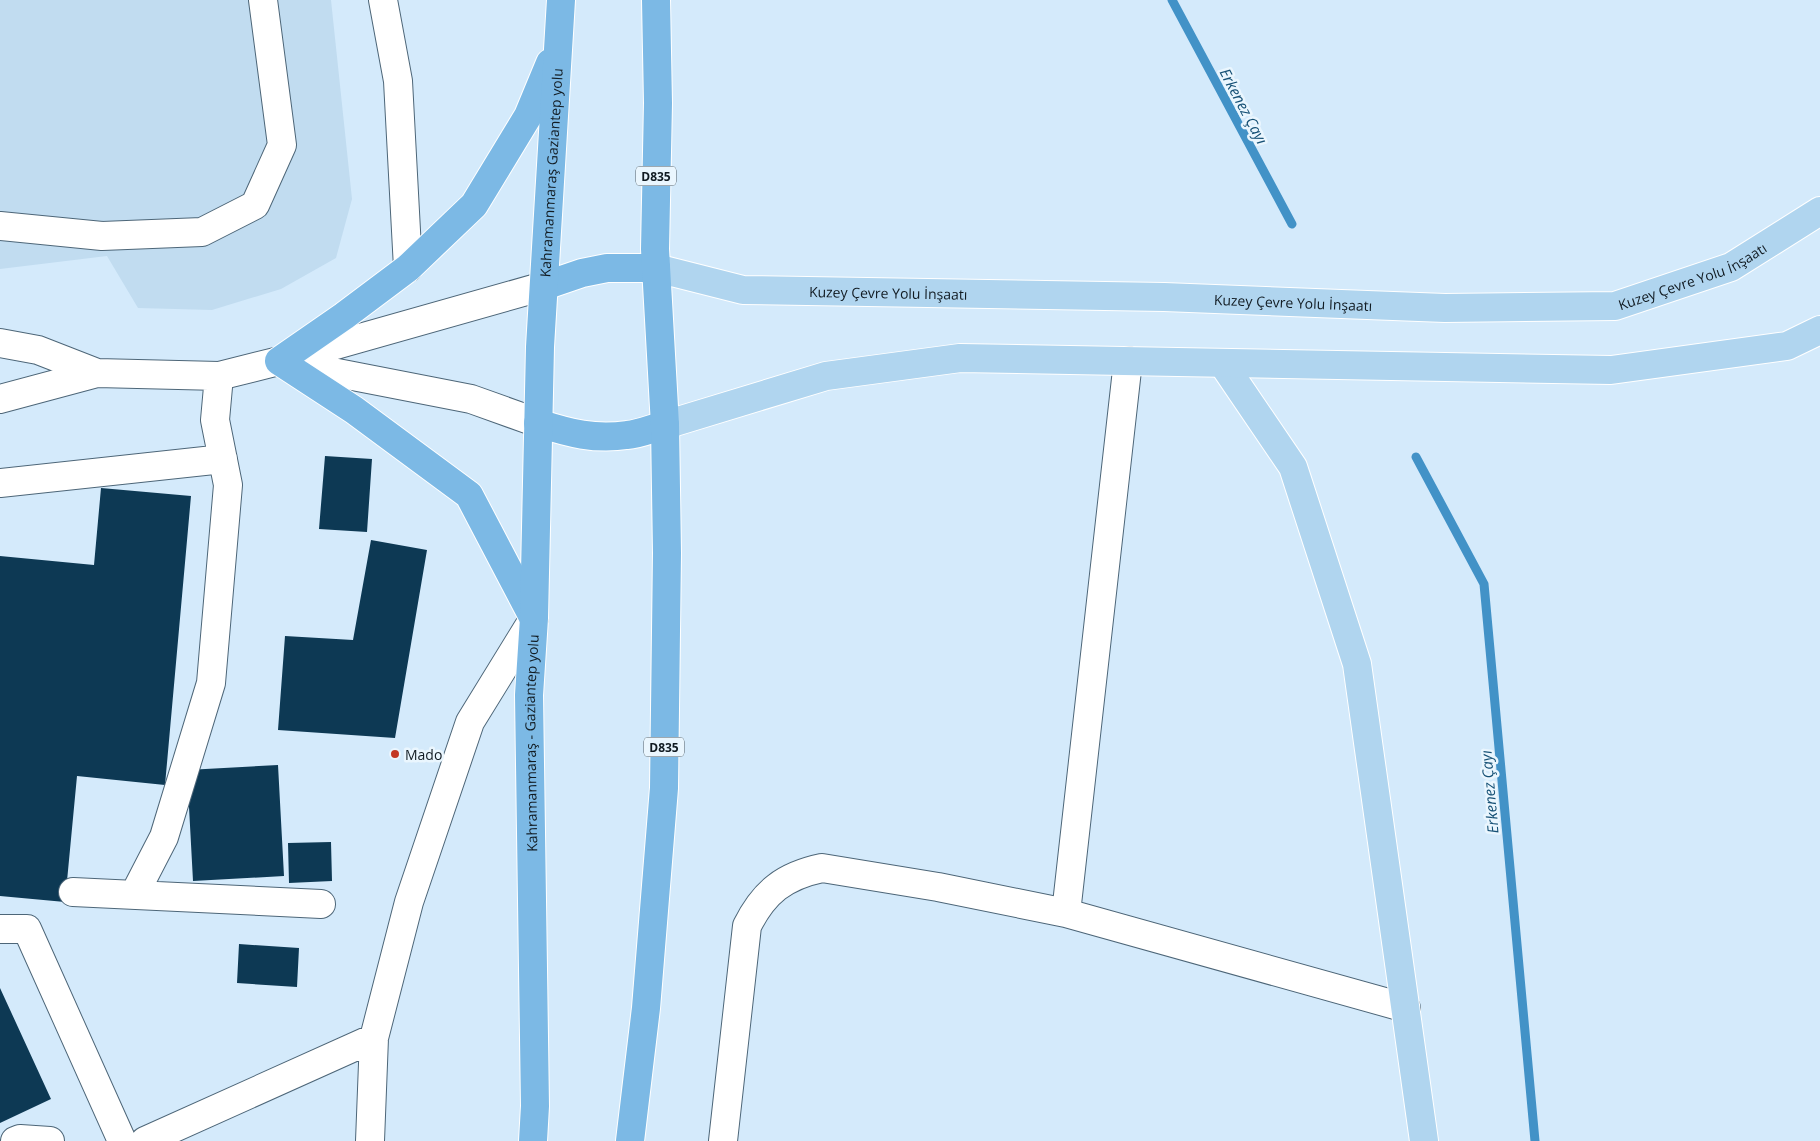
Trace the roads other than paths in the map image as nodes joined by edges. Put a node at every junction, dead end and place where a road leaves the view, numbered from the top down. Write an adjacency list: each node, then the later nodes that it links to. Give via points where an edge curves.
1 (263, 0): 7 (street, via 282,145 255,205 202,232 102,236)
2 (384, 0): 8 (street, via 398,81)
3 (561, 0): 5 (highway, Kahramanmaraş Gaziantep yolu)
4 (656, 0): 9 (highway, D835)
5 (558, 43): 8 (highway, via 528,116 474,205); 10 (highway, Kahramanmaraş Gaziantep yolu)
6 (1820, 211): 9 (main road, Kuzey Çevre Yolu İnşaatı, via 1731,267 1615,306 1446,308 1164,298 743,290)
7 (0, 226)
8 (408, 268): 15 (highway)
9 (656, 268): 10 (highway, via 607,268 582,272); 21 (highway, D835)
10 (544, 286): 13 (highway, Kahramanmaraş Gaziantep yolu); 15 (street)
11 (1820, 330): 16 (main road, via 1787,346 1612,370)
12 (0, 343): 17 (street, via 38,350)
13 (540, 347): 20 (highway, Kahramanmaraş - Gaziantep yolu)
14 (1128, 361): 16 (main road); 21 (main road, via 960,358 826,376); 28 (street)
15 (279, 362): 18 (street); 20 (street, via 471,399); 24 (highway, via 354,410 469,494)
16 (1224, 364): 30 (main road, via 1293,467 1356,664)
17 (97, 373): 18 (street); 19 (street)
18 (219, 376): 22 (street, via 215,420)
19 (0, 399)
20 (538, 423): 21 (highway, via 569,434 599,437 629,435); 24 (highway, Kahramanmaraş - Gaziantep yolu)
21 (665, 425): 38 (highway, D835, via 664,788 646,1008)
22 (223, 459): 23 (street); 26 (street, via 228,485 211,683 164,837)
23 (0, 483)
24 (534, 618): 31 (street, via 470,722 409,902); 37 (highway, Kahramanmaraş - Gaziantep yolu, via 529,695)
25 (73, 892): 26 (street)
26 (134, 895): 27 (street)
27 (321, 904)
28 (1066, 913): 30 (street); 39 (street, via 822,868 787,879 757,907 747,926)
29 (0, 929): 34 (street, via 27,929)
30 (1406, 1008): 40 (main road)
31 (374, 1038): 35 (street); 36 (street)
32 (15, 1141): 33 (street)
33 (50, 1141)
34 (122, 1141)
35 (145, 1141)
36 (370, 1141)
37 (534, 1141)
38 (630, 1141)
39 (723, 1141)
40 (1424, 1141)

